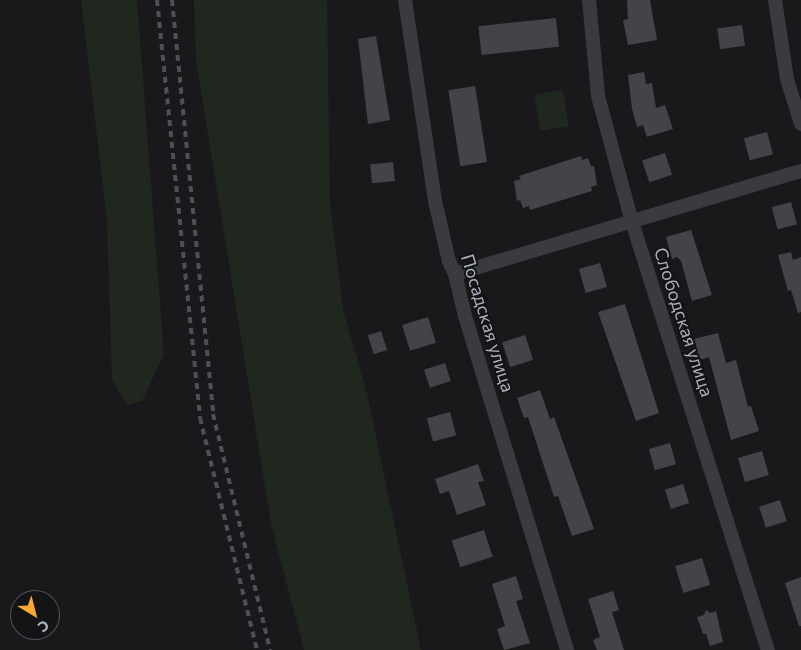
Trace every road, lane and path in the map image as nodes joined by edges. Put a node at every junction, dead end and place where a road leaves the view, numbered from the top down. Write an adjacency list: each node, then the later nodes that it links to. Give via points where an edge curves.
1 (405, 0): 7 (street, Посадская улица, via 435,200 449,262)
2 (590, 0): 6 (street, Слободская улица, via 598,96)
3 (775, 0): 4 (street, via 787,79)
4 (801, 124)
5 (801, 170): 6 (street)
6 (632, 222): 7 (street); 9 (street, Слободская улица)
7 (455, 274): 8 (street, Посадская улица)
8 (567, 650)
9 (768, 650)

